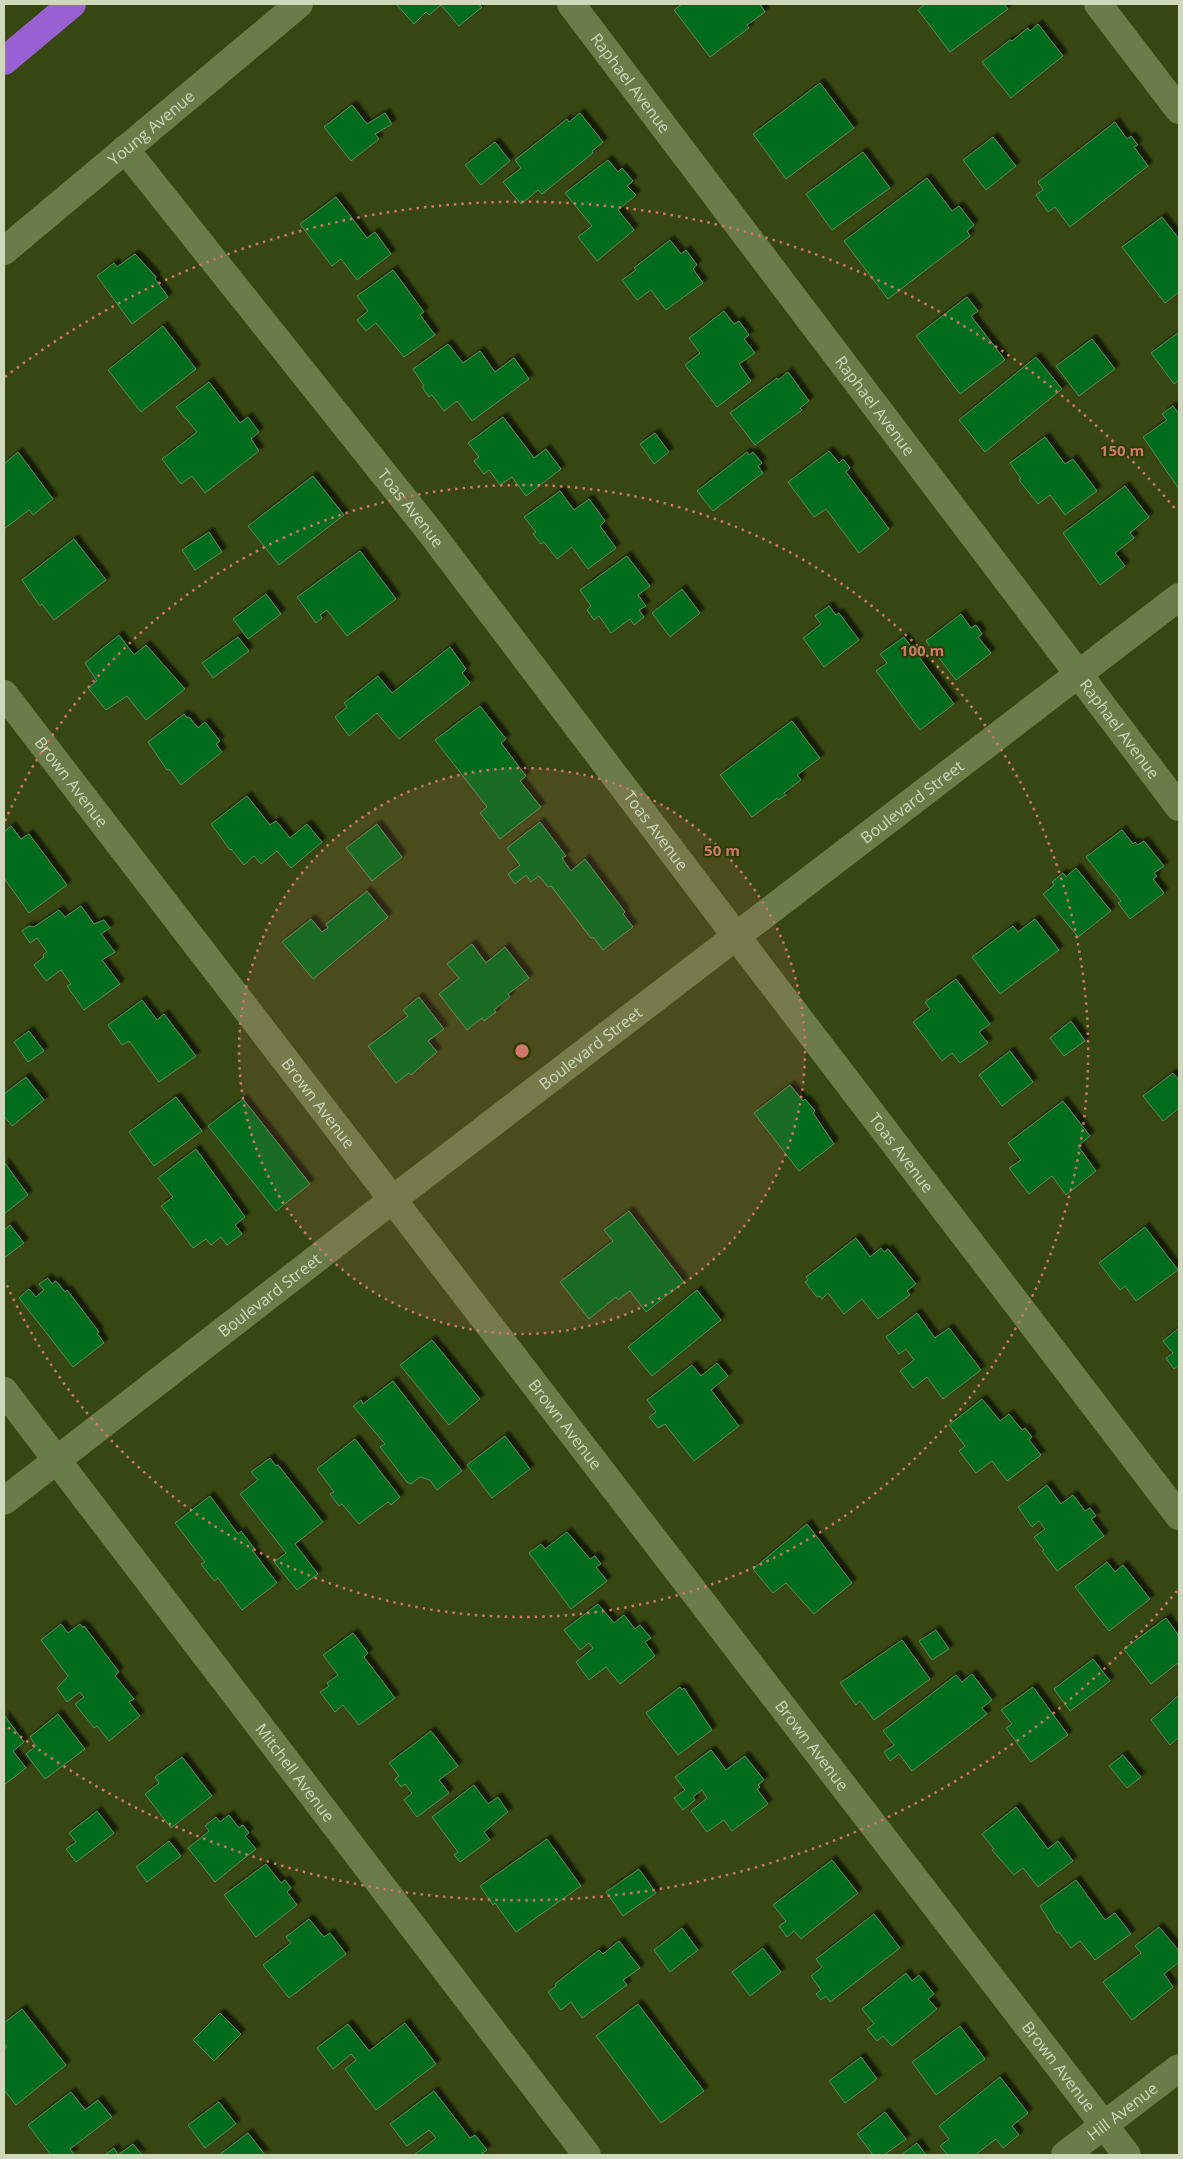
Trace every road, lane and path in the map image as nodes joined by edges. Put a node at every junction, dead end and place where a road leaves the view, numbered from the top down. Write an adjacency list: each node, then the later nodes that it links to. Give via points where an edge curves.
1 (72, 4): 5 (highway)
2 (299, 4): 7 (street, Young Avenue)
3 (571, 4): 10 (street, Raphael Avenue)
4 (1098, 4): 6 (street)
5 (4, 61)
6 (1179, 110)
7 (125, 149): 8 (street, Young Avenue); 13 (street, Toas Avenue, via 431,533)
8 (4, 251)
9 (1179, 597): 10 (street, Boulevard Street)
10 (1078, 674): 12 (street, Raphael Avenue); 13 (street, Boulevard Street)
11 (4, 694): 14 (street, Brown Avenue)
12 (1179, 807)
13 (736, 936): 14 (street, Boulevard Street); 18 (street, Toas Avenue)
14 (392, 1200): 16 (street, Boulevard Street); 20 (street, Brown Avenue)
15 (4, 1390): 16 (street, Mitchell Avenue)
16 (57, 1460): 17 (street, Boulevard Street); 21 (street, Mitchell Avenue)
17 (4, 1501)
18 (1179, 1516)
19 (1179, 2068): 20 (street, Hill Avenue)
20 (1104, 2126): 22 (street, Hill Avenue); 23 (street, Brown Avenue)
21 (587, 2155)
22 (1065, 2155)
23 (1127, 2155)

